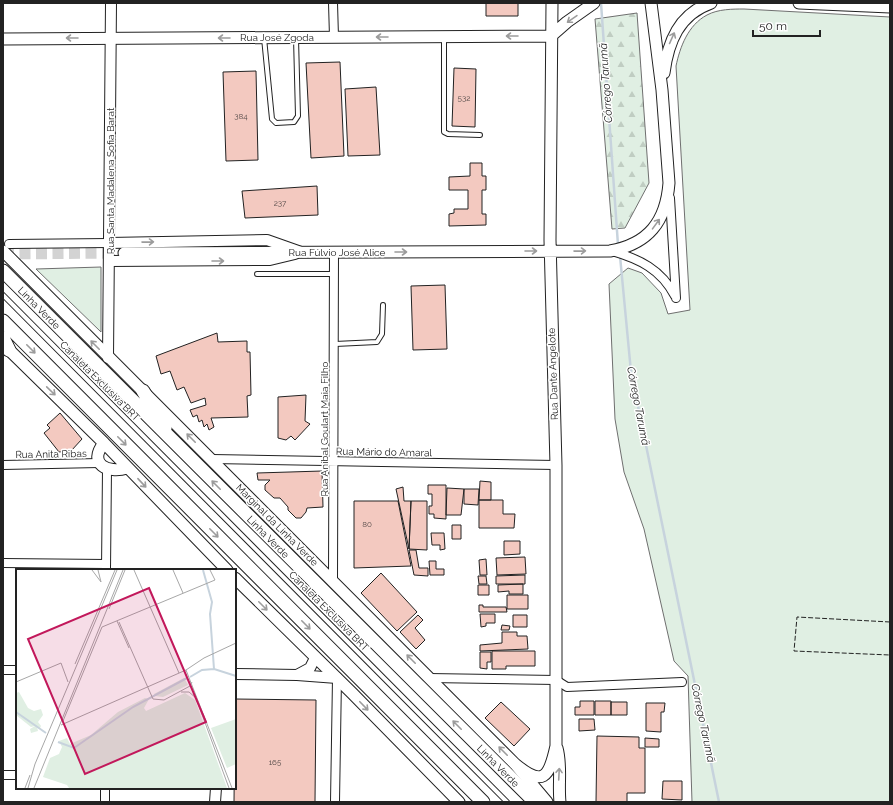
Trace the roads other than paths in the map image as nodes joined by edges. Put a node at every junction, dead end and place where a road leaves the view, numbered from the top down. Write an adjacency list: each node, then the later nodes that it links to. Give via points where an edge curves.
1 (111, 3): 14 (street, Rua Santa Madalena Sofia Barat)
2 (333, 3): 13 (street)
3 (552, 3): 10 (main road, Rua Dante Angelote)
4 (594, 3): 10 (main road, one-way to 10)
5 (651, 3): 16 (main road)
6 (711, 3): 16 (main road, one-way to 6, via 666,58 676,30 691,14)
7 (799, 3): 8 (main road)
8 (890, 7)
9 (444, 36): 10 (main road, Rua José Zgoda, one-way to 9); 13 (main road, Rua José Zgoda, one-way to 13); 17 (lane, via 444,132)
10 (551, 36): 21 (main road, Rua Dante Angelote)
11 (264, 37): 12 (main road, Rua José Zgoda); 12 (lane, via 272,119 276,123 294,122 298,116); 14 (main road, Rua José Zgoda, one-way to 14)
12 (296, 37): 13 (main road, Rua José Zgoda)
13 (334, 37)
14 (111, 38): 15 (main road, Rua José Zgoda, one-way to 15); 19 (street, Rua Santa Madalena Sofia Barat)
15 (3, 39)
16 (662, 90): 18 (main road)
17 (480, 135)
18 (669, 183): 24 (main road, one-way to 18, via 656,225 665,207); 24 (street, via 676,298 656,270)
19 (109, 243): 20 (street); 22 (street, one-way to 22, via 267,240); 26 (street, Rua Santa Madalena Sofia Barat)
20 (6, 248): 36 (main road, Marginal da Linha Verde, one-way to 20)
21 (550, 251): 23 (main road, Rua Fúlvio José Alice, one-way to 21); 24 (main road, Rua Fúlvio José Alice, one-way to 24); 43 (main road, Rua Dante Angelote)
22 (301, 252): 23 (main road, Rua Fúlvio José Alice); 25 (main road, Rua Fúlvio José Alice); 26 (street, one-way to 22, via 270,260)
23 (334, 252): 29 (street, Rua Aníbal Goulart Maia Filho)
24 (626, 252)
25 (124, 253)
26 (109, 261): 36 (street, Rua Santa Madalena Sofia Barat)
27 (3, 271): 39 (highway, Linha Verde)
28 (257, 274): 29 (lane)
29 (334, 274): 34 (street, Rua Aníbal Goulart Maia Filho)
30 (3, 295): 73 (lane, Canaleta Exclusiva BRT)
31 (383, 304): 34 (lane, via 382,334 378,342)
32 (3, 321): 72 (highway, one-way to 72)
33 (3, 338): 35 (highway)
34 (334, 344): 41 (street, Rua Aníbal Goulart Maia Filho)
35 (6, 347): 38 (main road, one-way to 38)
36 (108, 358): 37 (main road, Marginal da Linha Verde)
37 (143, 391): 39 (highway); 40 (main road, Marginal da Linha Verde, one-way to 37)
38 (104, 443): 44 (main road, via 99,452); 45 (main road)
39 (177, 446): 74 (highway, Linha Verde, one-way to 39)
40 (212, 459): 41 (street, Rua Mário do Amaral); 50 (main road, Marginal da Linha Verde)
41 (334, 461): 43 (street, Rua Mário do Amaral); 50 (street, Rua Aníbal Goulart Maia Filho)
42 (3, 465): 44 (street, Rua Anita Ribas)
43 (556, 465): 58 (main road, Rua Dante Angelote)
44 (103, 466): 45 (main road, via 113,471); 47 (street)
45 (127, 468): 48 (main road, one-way to 48)
46 (3, 563): 47 (street)
47 (106, 567)
48 (226, 569)
49 (236, 579): 51 (main road, one-way to 51)
50 (333, 582): 57 (main road, Marginal da Linha Verde, one-way to 50)
51 (315, 658): 55 (street, via 310,668); 56 (main road)
52 (3, 670): 53 (street)
53 (16, 670)
54 (236, 674): 55 (street)
55 (297, 675): 56 (street)
56 (337, 678): 60 (main road); 61 (street)
57 (429, 678): 58 (street); 63 (main road, Marginal da Linha Verde, one-way to 57)
58 (556, 680): 59 (street, via 567,687); 62 (main road, Rua Dante Angelote)
59 (682, 682)
60 (352, 693): 61 (street, via 345,695); 71 (main road, one-way to 71)
61 (336, 704): 70 (street)
62 (556, 746): 63 (main road, Rua Dante Angelote, via 548,771 538,778 529,775); 76 (main road, Rua Dante Angelote, one-way to 62, via 560,761)
63 (515, 764): 75 (main road, Marginal da Linha Verde)
64 (3, 775): 65 (street)
65 (16, 775)
66 (105, 789): 68 (street)
67 (216, 789): 69 (street)
68 (105, 802)
69 (215, 802)
70 (335, 802)
71 (459, 802)
72 (483, 802)
73 (507, 802)
74 (534, 802)
75 (547, 802)
76 (560, 802)

